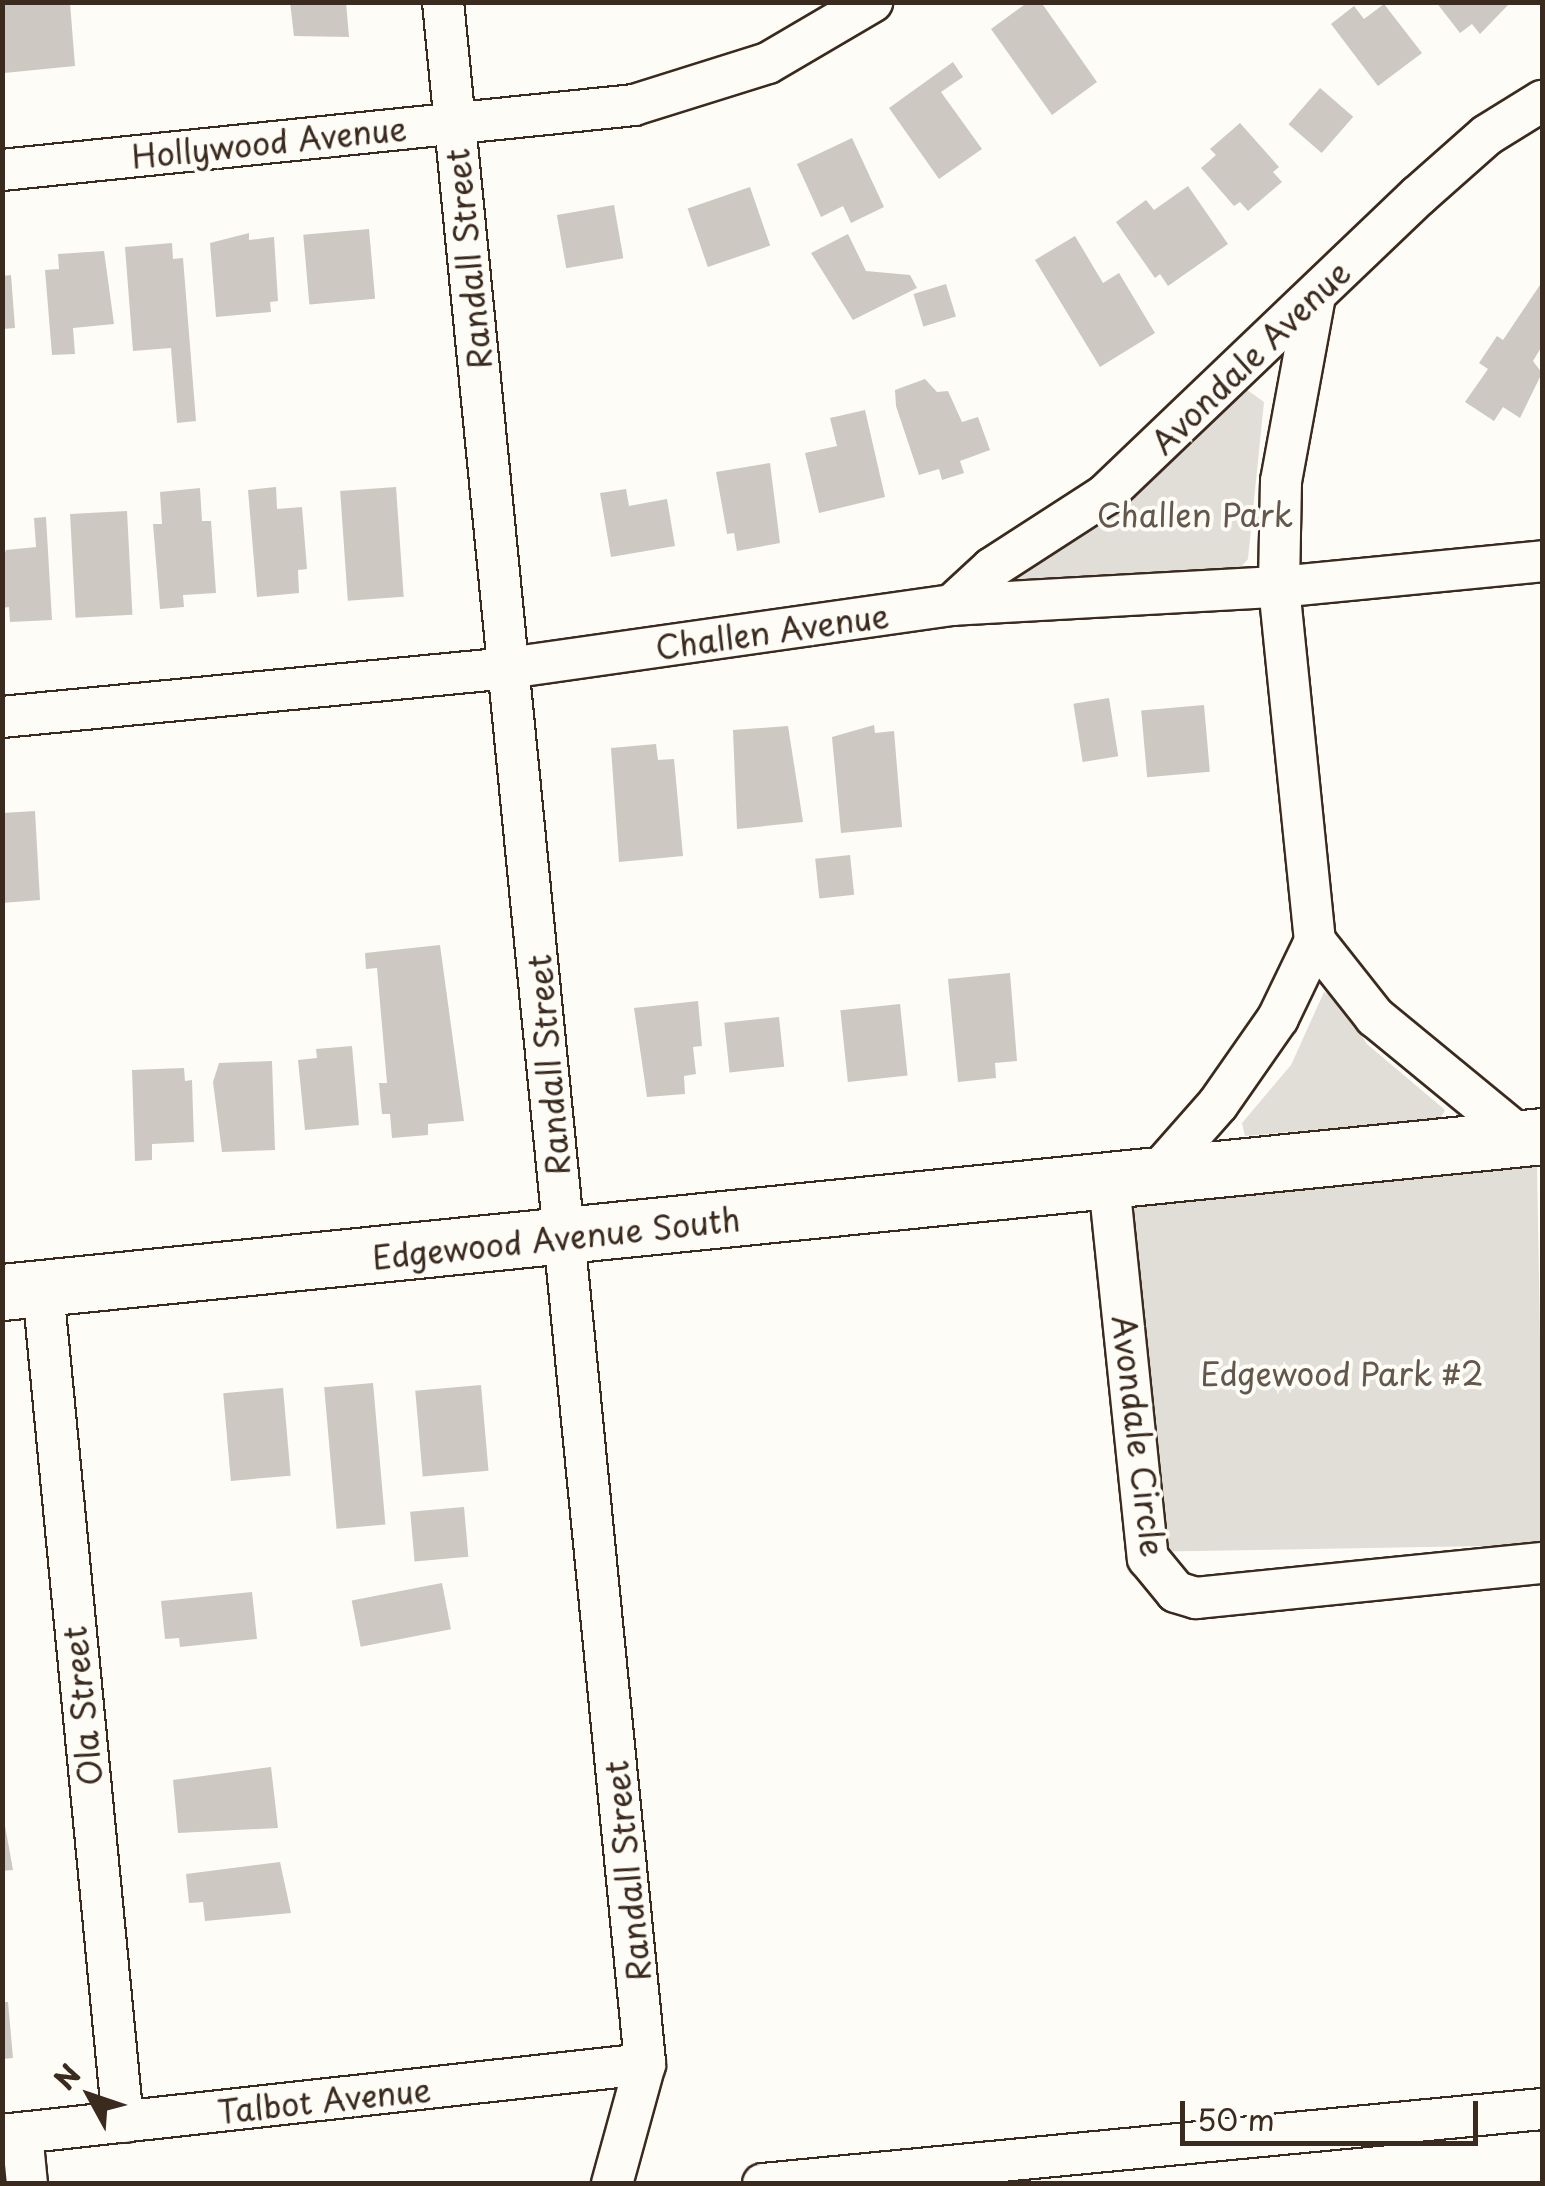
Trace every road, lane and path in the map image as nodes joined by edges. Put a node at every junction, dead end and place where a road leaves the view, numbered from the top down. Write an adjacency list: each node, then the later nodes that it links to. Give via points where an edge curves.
1 (442, 2): 4 (street, Randall Street)
2 (872, 2): 4 (street, Hollywood Avenue, via 768,64 690,91 634,105)
3 (1542, 101): 6 (street, Avondale Avenue, via 1474,147)
4 (454, 122): 5 (street, Hollywood Avenue); 10 (street, Randall Street)
5 (2, 170)
6 (1315, 296): 8 (street, via 1280,481); 9 (street, Avondale Avenue, via 1105,495 992,568)
7 (1542, 561): 8 (street, Challen Avenue)
8 (1278, 587): 9 (street, Challen Avenue); 12 (street)
9 (952, 605): 10 (street, Challen Avenue)
10 (509, 668): 11 (street, Challen Avenue); 15 (street, Randall Street)
11 (2, 718)
12 (1315, 941): 13 (street, via 1375,1017); 14 (street, via 1278,1018 1218,1104)
13 (1532, 1137): 14 (main road)
14 (1130, 1181): 15 (main road, Edgewood Avenue South); 17 (street, Avondale Circle, via 1148,1558 1166,1584 1196,1598)
15 (564, 1239): 16 (main road, Edgewood Avenue South); 18 (street, Randall Street)
16 (23, 1291): 20 (street, Ola Street)
17 (1542, 1563)
18 (646, 2064): 20 (street, Talbot Avenue); 23 (street, Randall Street)
19 (1542, 2109): 24 (street)
20 (122, 2122): 21 (street, Talbot Avenue)
21 (12, 2134): 22 (street)
22 (27, 2184)
23 (612, 2184)
24 (763, 2184)

